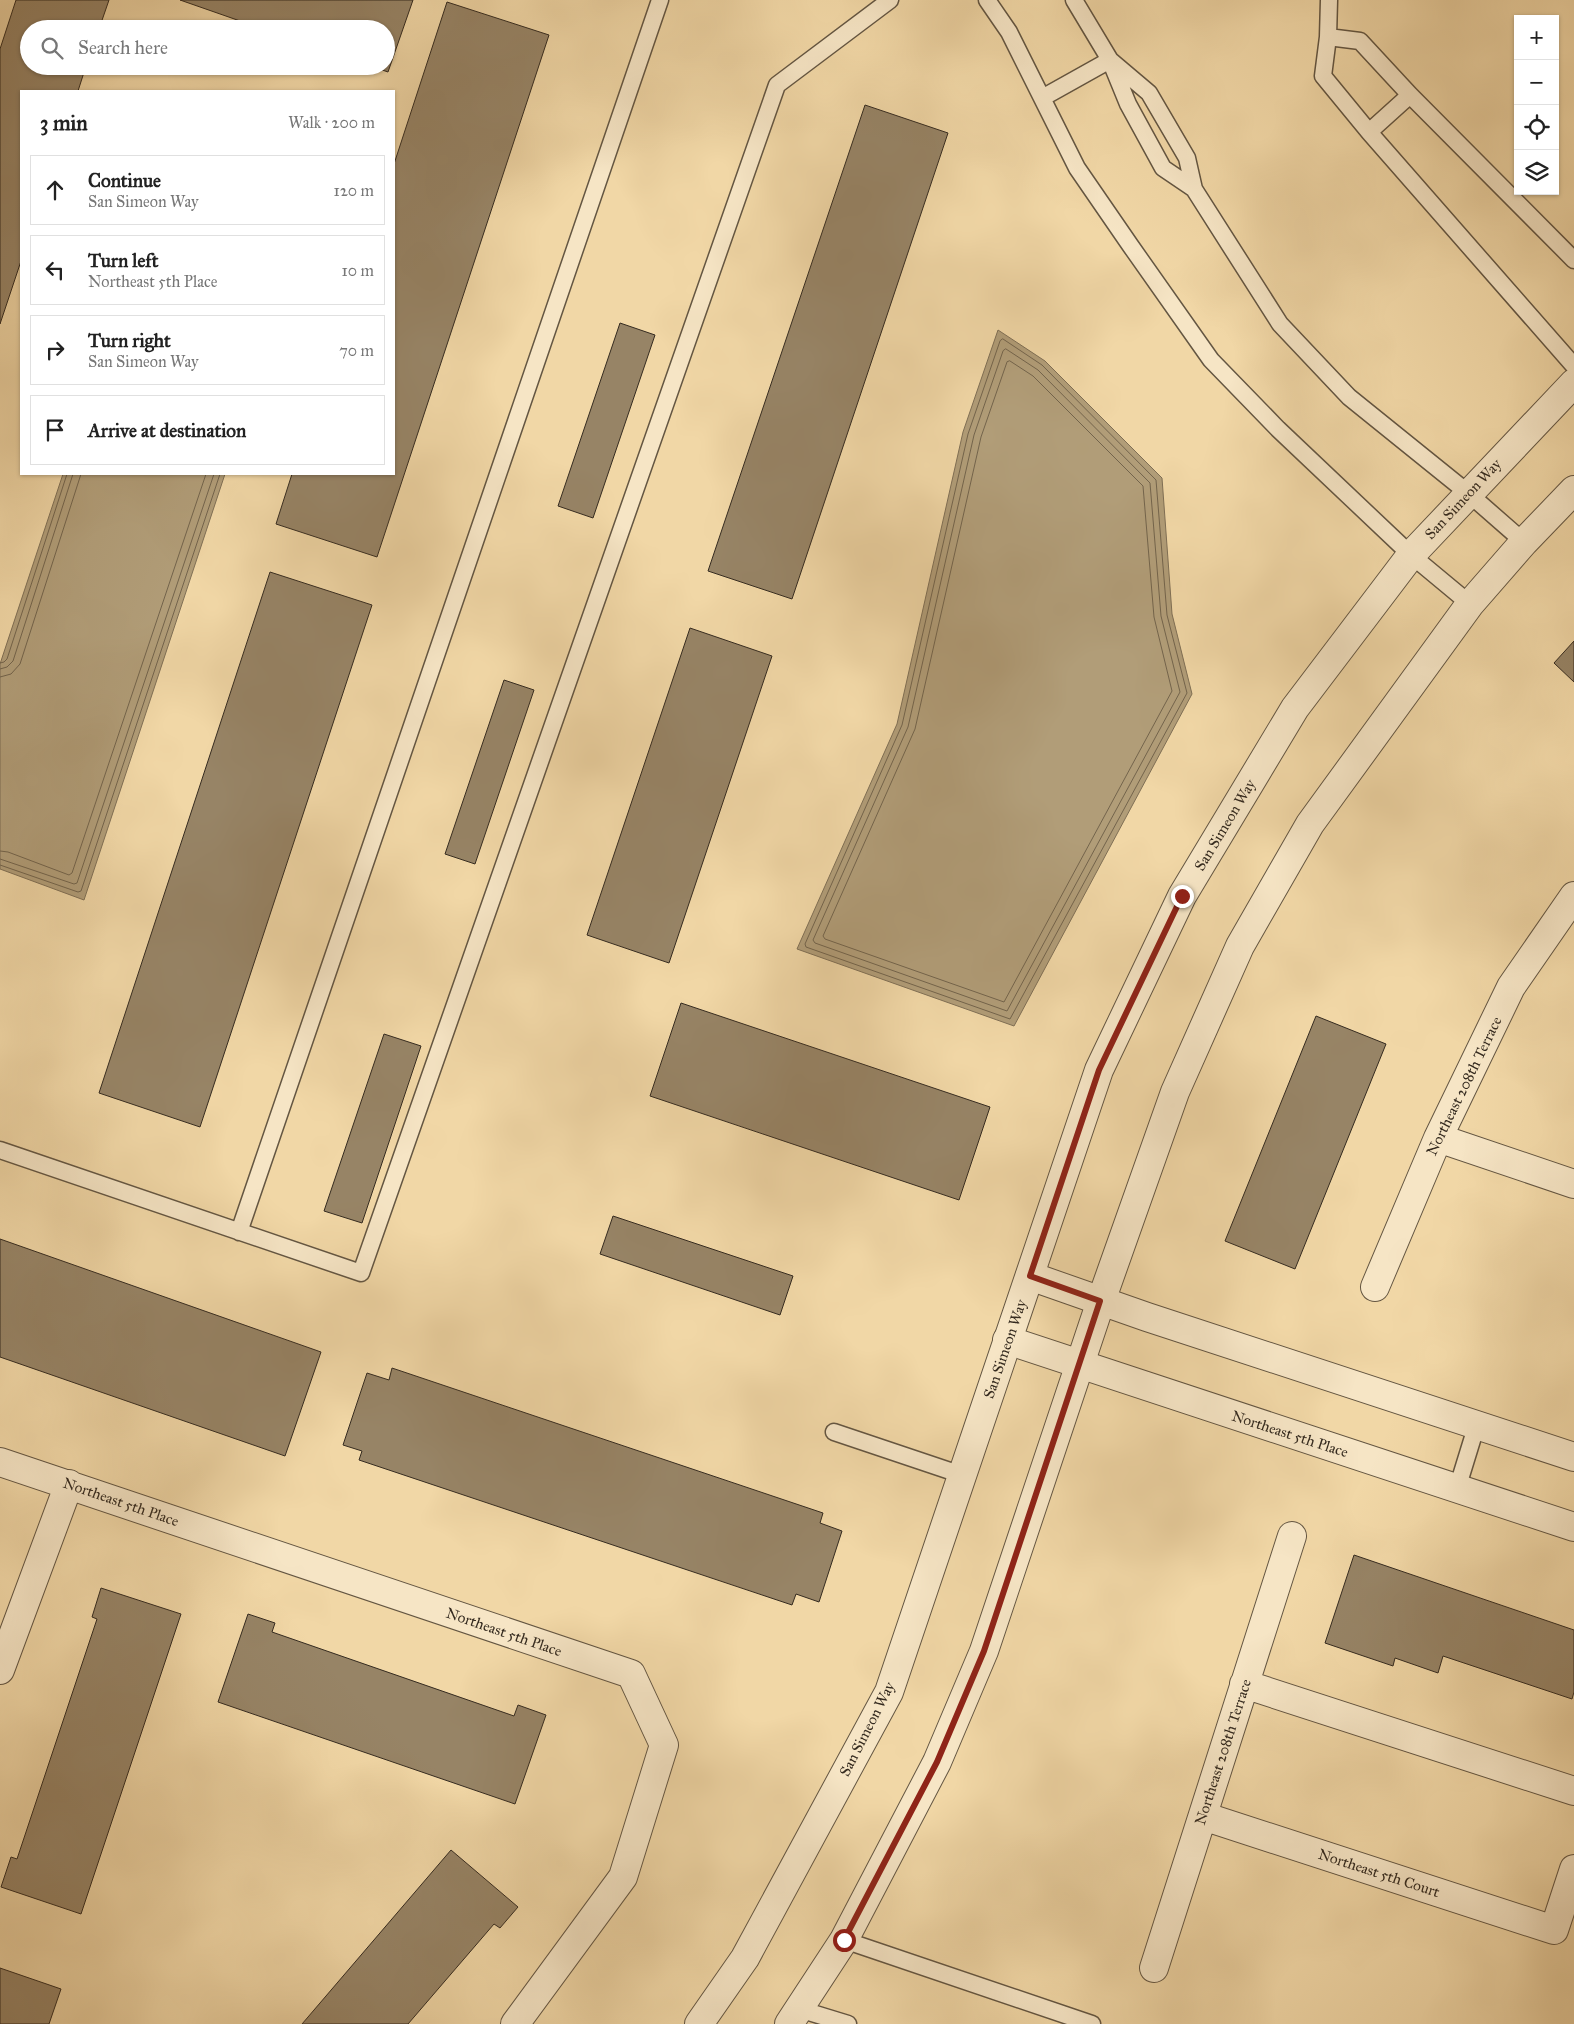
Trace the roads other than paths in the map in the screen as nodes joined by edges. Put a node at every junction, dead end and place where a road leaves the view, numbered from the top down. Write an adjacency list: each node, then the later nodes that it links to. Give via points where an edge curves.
1 (660, 0): 24 (lane)
2 (890, 0): 24 (lane, via 778,85 361,1272)
3 (987, 0): 9 (lane, via 1009,32)
4 (1074, 0): 7 (lane)
5 (1329, 0): 6 (lane)
6 (1328, 37): 8 (lane, via 1360,42); 10 (lane, via 1323,76)
7 (1110, 60): 9 (lane); 11 (lane, via 1128,104 1163,168); 11 (lane, via 1149,93 1187,158)
8 (1410, 96): 10 (lane); 12 (lane)
9 (1042, 98): 18 (lane, via 1077,168 1211,360 1278,429)
10 (1369, 132): 13 (lane)
11 (1194, 190): 16 (lane, via 1280,324 1349,397)
12 (1574, 260)
13 (1574, 366)
14 (1574, 383): 16 (street, San Simeon Way)
15 (1574, 490): 17 (street)
16 (1468, 493): 17 (lane); 18 (street, San Simeon Way)
17 (1524, 542): 19 (street)
18 (1411, 555): 19 (lane); 25 (street, San Simeon Way, via 1296,708 1182,896 1099,1070)
19 (1470, 604): 27 (street, via 1310,824 1240,946 1175,1092)
20 (1574, 896): 21 (street, Northeast 208th Terrace, via 1511,987)
21 (1438, 1138): 23 (street); 26 (street, Northeast 208th Terrace)
22 (0, 1150): 24 (lane)
23 (1574, 1184)
24 (239, 1232)
25 (1030, 1276): 27 (street); 28 (street, San Simeon Way)
26 (1375, 1287)
27 (1100, 1301): 29 (street); 30 (street)
28 (1007, 1340): 29 (street, Northeast 5th Place); 34 (street, San Simeon Way)
29 (1080, 1364): 36 (street, Northeast 5th Place); 44 (street, via 984,1651 937,1762)
30 (1477, 1424): 32 (street); 36 (lane)
31 (834, 1432): 34 (lane)
32 (1574, 1456)
33 (0, 1462): 35 (street, Northeast 5th Place)
34 (962, 1475): 48 (street, San Simeon Way, via 889,1692 746,1958)
35 (69, 1484): 39 (street); 47 (street, Northeast 5th Place, via 631,1674 664,1745 623,1877)
36 (1456, 1488): 37 (street, Northeast 5th Place)
37 (1574, 1527)
38 (1292, 1536): 40 (street, Northeast 208th Terrace)
39 (0, 1670)
40 (1244, 1684): 41 (street); 42 (street, Northeast 208th Terrace)
41 (1574, 1791)
42 (1203, 1816): 43 (street, Northeast 5th Court, via 1554,1930); 45 (street, Northeast 208th Terrace)
43 (1574, 1870)
44 (844, 1940): 46 (street); 50 (lane)
45 (1154, 1968)
46 (794, 2017): 49 (lane)
47 (515, 2024)
48 (699, 2024)
49 (848, 2024)
50 (1092, 2024)

